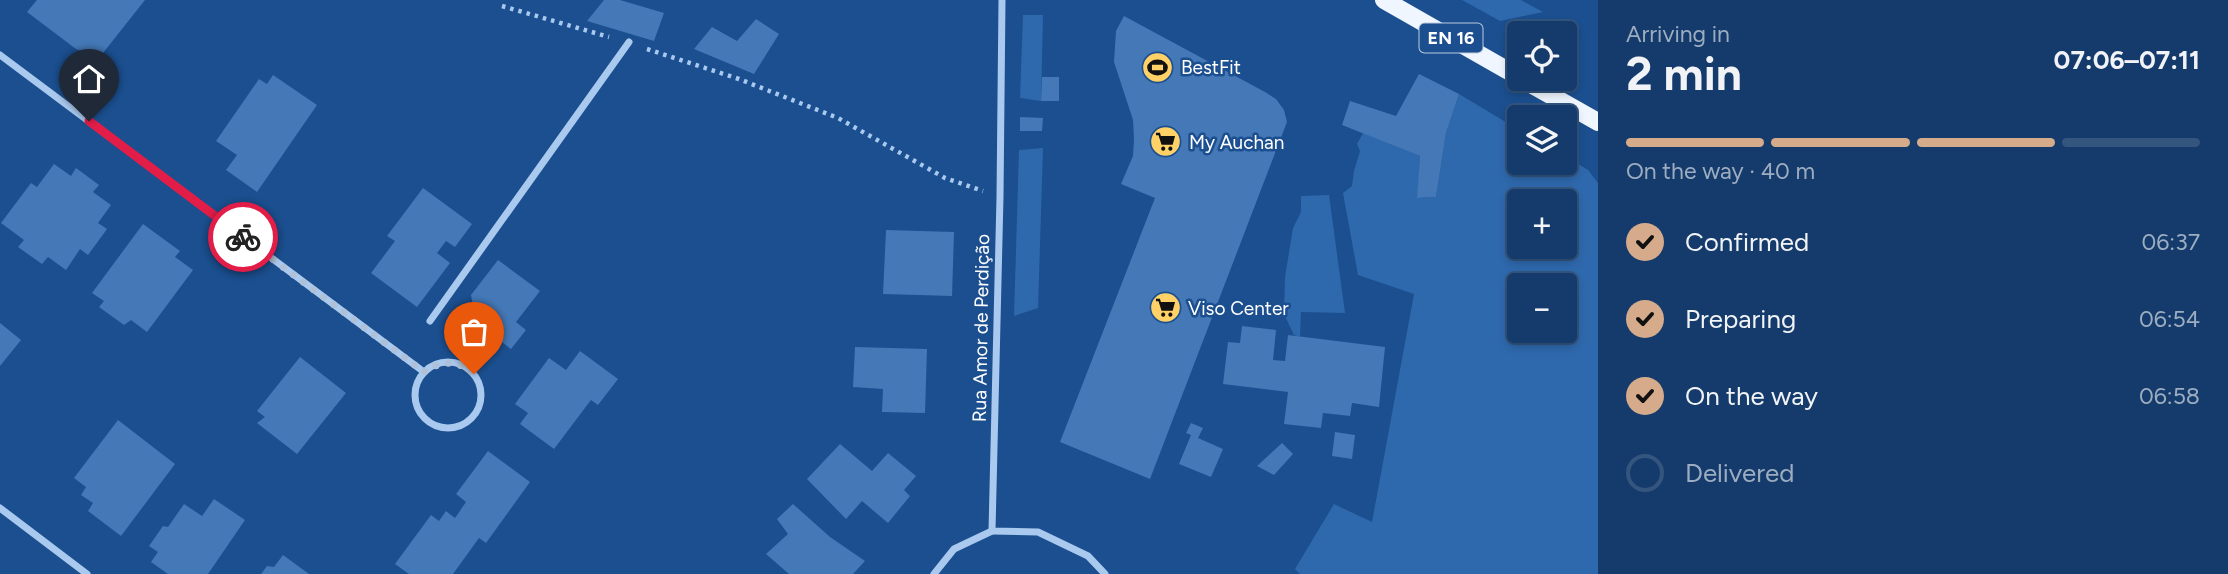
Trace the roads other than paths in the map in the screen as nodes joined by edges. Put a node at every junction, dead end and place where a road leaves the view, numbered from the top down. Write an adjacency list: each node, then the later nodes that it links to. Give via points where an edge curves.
1 (1002, 0): 11 (street, Rua Amor de Perdição)
2 (1384, 0): 5 (main road, EN 16)
3 (629, 42): 8 (street)
4 (0, 55): 9 (street)
5 (1507, 70)
6 (1544, 91): 7 (main road, EN 16)
7 (1598, 122)
8 (430, 321)
9 (424, 372): 9 (street, via 415,392 427,420 436,426 458,427 475,415 482,394 465,367 444,363)
10 (0, 508): 12 (street)
11 (992, 531): 13 (street, via 954,549); 14 (street, via 1038,532 1088,556)
12 (88, 574)
13 (934, 574)
14 (1105, 574)

